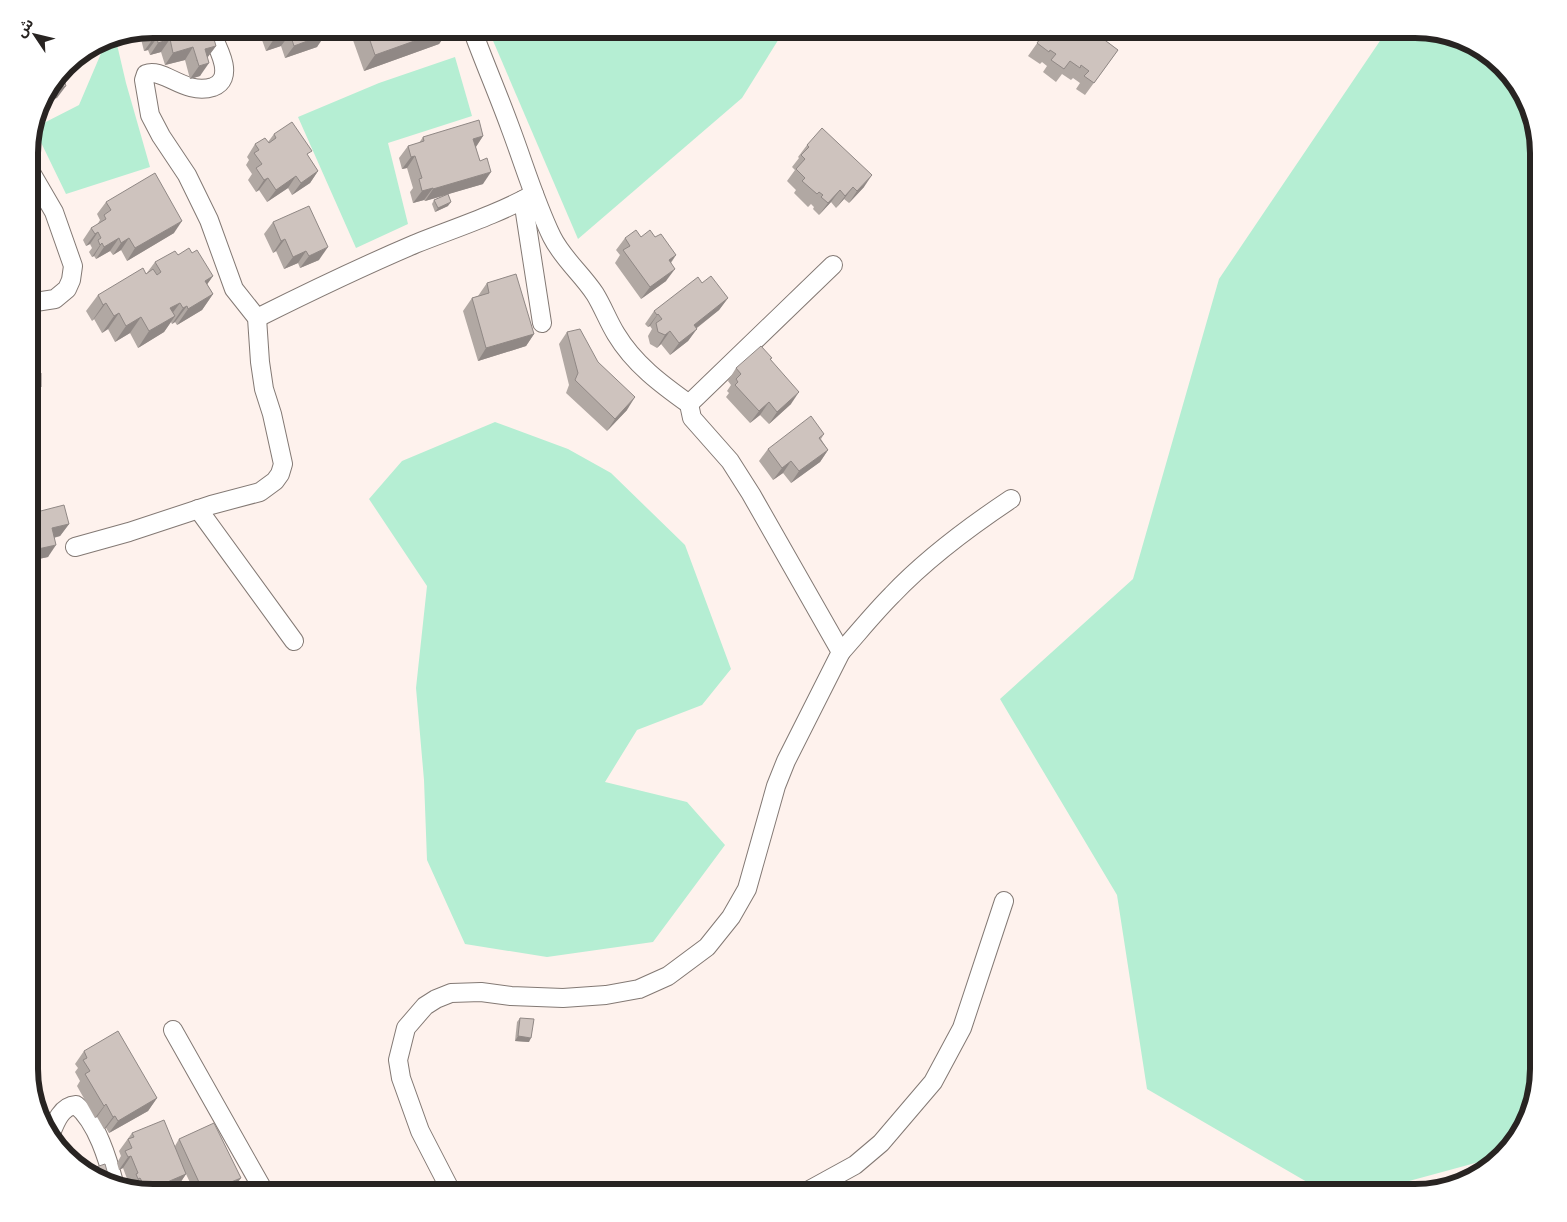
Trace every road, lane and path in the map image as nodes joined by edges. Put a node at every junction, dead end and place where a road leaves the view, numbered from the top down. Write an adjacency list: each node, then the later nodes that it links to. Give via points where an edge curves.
1 (213, 38): 7 (street, via 225,68 224,77 218,85 198,89 186,87 150,72 144,80 146,100 150,115 209,220 234,289)
2 (476, 38): 4 (street, via 511,128)
3 (38, 184): 6 (street, via 54,212 73,266 67,289 55,299)
4 (528, 197): 7 (street, via 325,283); 8 (street); 9 (street, via 564,256 588,282 630,354 664,386)
5 (833, 265): 9 (street)
6 (38, 302)
7 (257, 318): 11 (street, via 264,389 283,464 280,474 272,485 260,492)
8 (542, 323)
9 (690, 404): 14 (street, via 692,418 730,461 752,494)
10 (1011, 499): 14 (street, via 921,567 892,594)
11 (198, 509): 12 (street); 13 (street)
12 (75, 547)
13 (294, 641)
14 (841, 652): 20 (street, via 776,786 747,889 707,948 668,976 639,989 606,995 563,998 451,993 425,1006 406,1028 398,1060 401,1078 420,1131)
15 (1004, 901): 21 (street, via 962,1028 934,1082 881,1144 855,1165)
16 (173, 1030): 19 (street)
17 (53, 1128): 18 (street, via 69,1105 76,1105 84,1111 98,1136)
18 (112, 1177)
19 (260, 1184)
20 (447, 1184)
21 (820, 1184)

